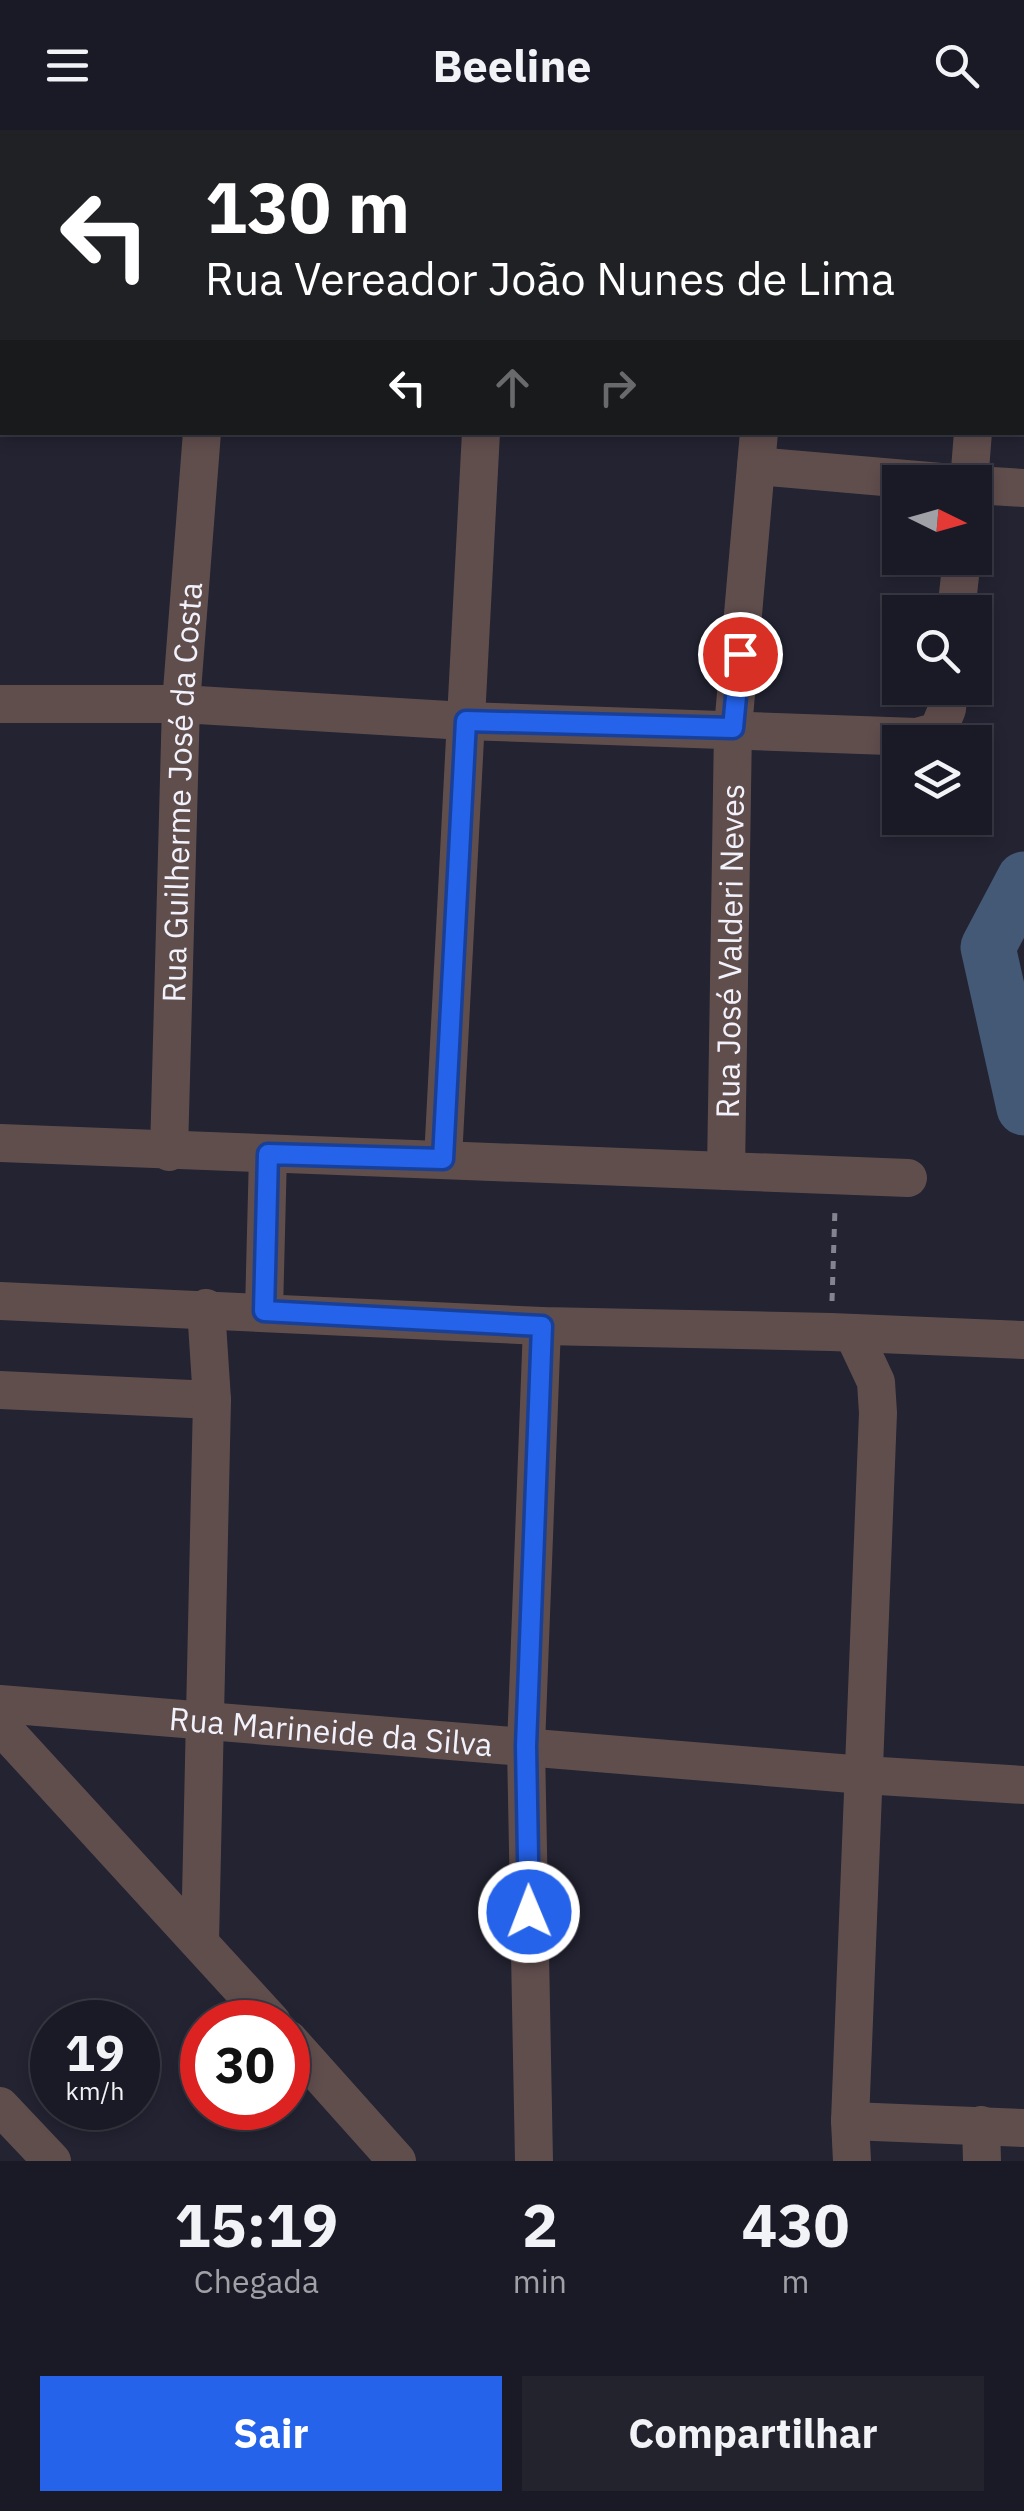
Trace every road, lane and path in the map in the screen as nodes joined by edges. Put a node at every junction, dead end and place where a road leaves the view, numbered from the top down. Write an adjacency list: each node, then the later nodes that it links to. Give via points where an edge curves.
1 (202, 435): 10 (street, Rua Guilherme José da Costa)
2 (481, 435): 12 (street)
3 (973, 435): 5 (street)
4 (758, 449): 6 (street); 13 (street, Rua José Valderi Neves)
5 (972, 465)
6 (882, 471)
7 (992, 486): 8 (street)
8 (1024, 488)
9 (0, 704): 10 (street)
10 (181, 704): 12 (street); 15 (street, Rua Guilherme José da Costa)
11 (947, 705): 13 (street, via 938,732 917,737)
12 (466, 721): 13 (street); 17 (street)
13 (733, 728): 18 (street, Rua José Valderi Neves)
14 (0, 1144): 15 (street)
15 (169, 1152): 16 (street)
16 (268, 1154): 17 (street); 23 (street)
17 (443, 1159): 18 (street)
18 (726, 1170): 19 (street)
19 (836, 1174): 20 (street); 25 (path)
20 (908, 1178)
21 (0, 1300): 22 (street)
22 (206, 1308): 23 (street); 28 (street)
23 (264, 1311): 24 (street)
24 (542, 1326): 25 (street); 32 (street)
25 (842, 1332): 26 (street); 33 (street, via 876,1382 878,1412)
26 (1024, 1340)
27 (0, 1390): 28 (street)
28 (212, 1400): 30 (street)
29 (0, 1704): 30 (street, Rua Marineide da Silva)
30 (205, 1722): 32 (street, Rua Marineide da Silva); 35 (street)
31 (0, 1725): 35 (street)
32 (526, 1746): 33 (street, Rua Marineide da Silva); 44 (street)
33 (864, 1775): 34 (street, Rua Marineide da Silva); 39 (street)
34 (1024, 1785)
35 (200, 1942): 36 (street)
36 (252, 2000)
37 (310, 2065): 43 (street)
38 (0, 2106): 42 (street)
39 (850, 2120): 41 (street); 45 (street)
40 (1024, 2128): 41 (street)
41 (981, 2143)
42 (52, 2161)
43 (396, 2161)
44 (534, 2161)
45 (852, 2161)

